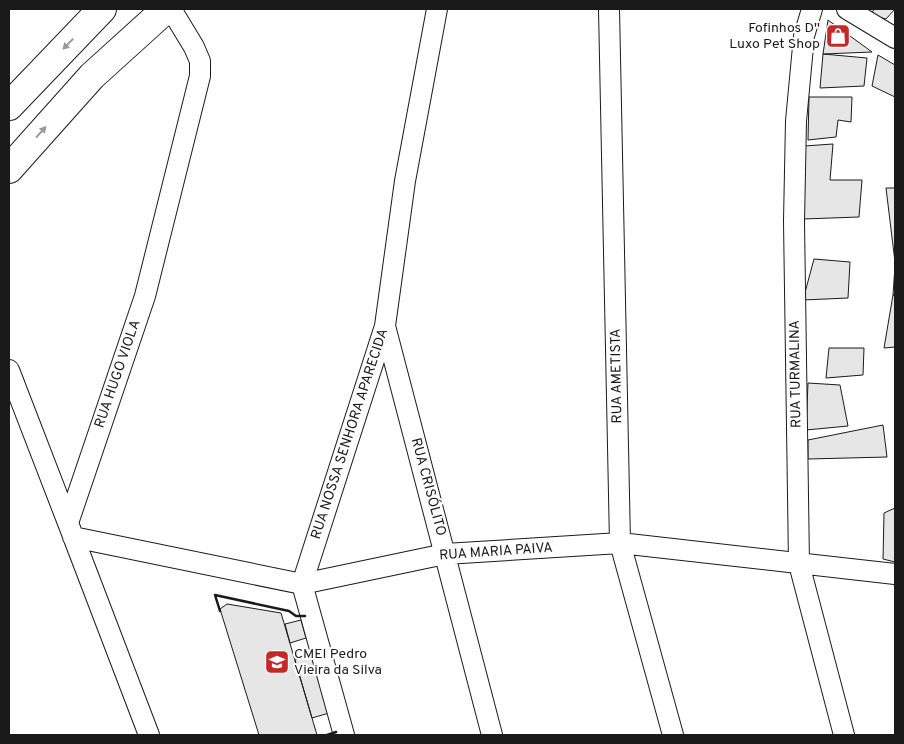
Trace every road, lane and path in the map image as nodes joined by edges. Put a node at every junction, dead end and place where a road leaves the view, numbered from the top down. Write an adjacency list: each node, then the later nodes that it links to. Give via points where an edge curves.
1 (102, 9): 9 (main road, one-way to 9)
2 (166, 9): 10 (main road, one-way to 2, via 92,76)
3 (171, 9): 13 (street, RUA HUGO VIOLA, via 200,60 200,76 145,296)
4 (436, 9): 11 (street, RUA NOSSA SENHORA APARECIDA, via 405,181)
5 (609, 9): 14 (street, RUA AMETISTA)
6 (812, 9): 16 (street, RUA TURMALINA, via 804,36 796,121 794,222)
7 (847, 9): 8 (street)
8 (895, 38)
9 (9, 106)
10 (9, 169)
11 (385, 326): 15 (street, RUA CRISÓLITO); 18 (street, RUA NOSSA SENHORA APARECIDA)
12 (9, 370): 13 (street)
13 (71, 530): 18 (street, RUA MARIA PAIVA); 19 (street)
14 (620, 544): 15 (street, RUA MARIA PAIVA); 16 (street, RUA MARIA PAIVA); 22 (street, RUA AMETISTA)
15 (445, 554): 18 (street, RUA MARIA PAIVA); 21 (street, RUA CRISÓLITO)
16 (799, 564): 17 (street, RUA MARIA PAIVA); 23 (street, RUA TURMALINA)
17 (895, 574)
18 (302, 584): 20 (street)
19 (149, 735)
20 (344, 735)
21 (492, 735)
22 (673, 735)
23 (844, 735)

